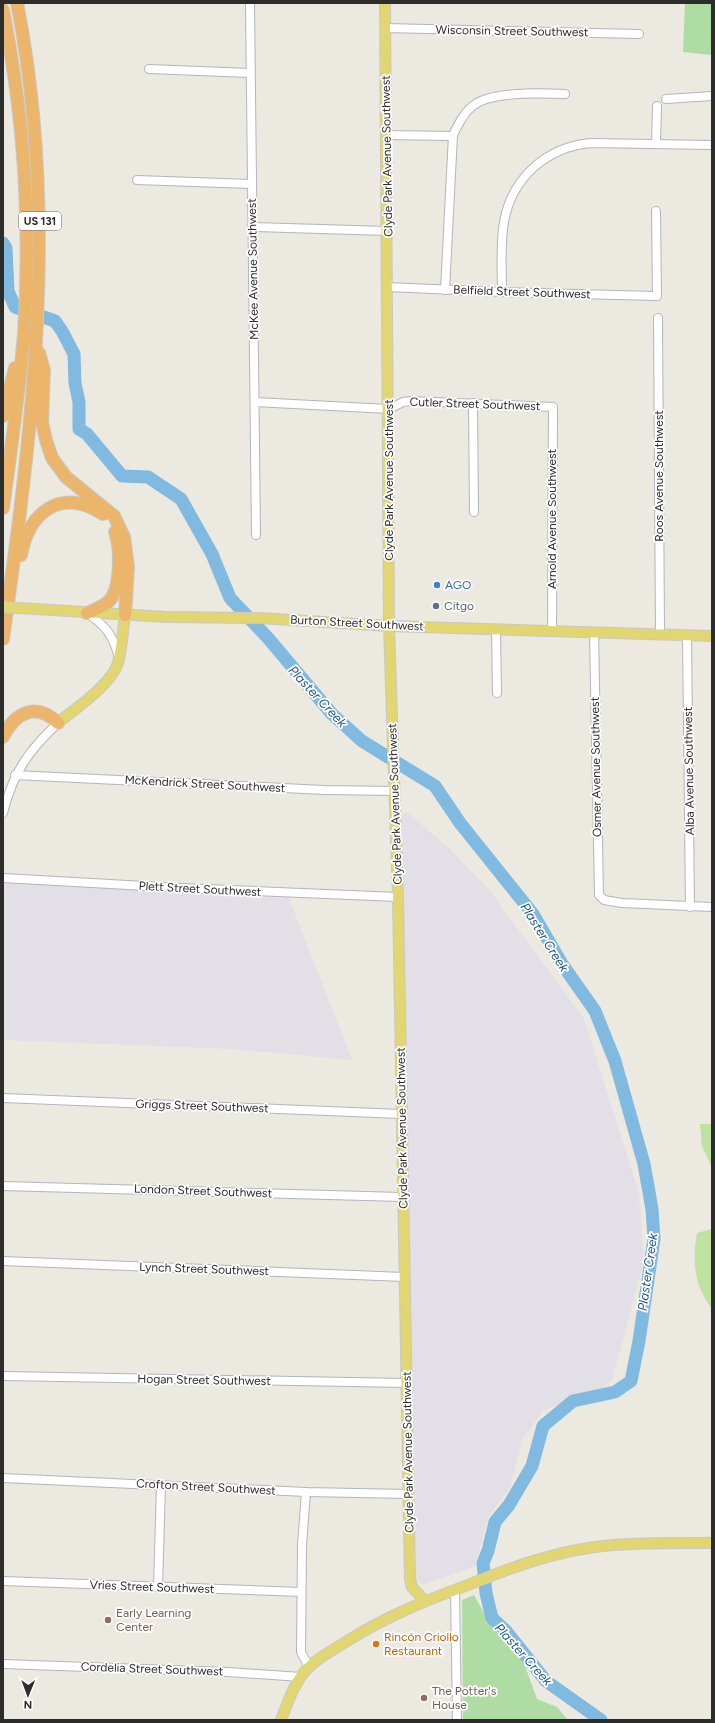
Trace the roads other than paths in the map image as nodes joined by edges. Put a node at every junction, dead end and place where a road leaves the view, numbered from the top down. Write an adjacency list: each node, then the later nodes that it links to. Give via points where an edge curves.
1 (17, 3): 27 (highway, US 131, via 31,97 36,153 40,232)
2 (250, 3): 8 (street, McKee Avenue Southwest)
3 (385, 3): 5 (main road, Clyde Park Avenue Southwest)
4 (3, 10): 26 (highway, US 131, via 17,98 26,215)
5 (386, 28): 6 (street, Wisconsin Street Southwest); 13 (main road, Clyde Park Avenue Southwest)
6 (639, 34)
7 (149, 69): 8 (street)
8 (250, 73): 18 (street, McKee Avenue Southwest)
9 (565, 94): 14 (street, via 520,93 487,99 474,104)
10 (712, 96): 11 (street)
11 (666, 99)
12 (657, 106): 15 (street)
13 (386, 135): 14 (street); 21 (main road, Clyde Park Avenue Southwest)
14 (453, 135): 23 (street)
15 (656, 144): 16 (street); 24 (street, via 578,144 557,151 527,174 514,193 504,222)
16 (712, 145)
17 (137, 180): 18 (street)
18 (251, 184): 20 (street, McKee Avenue Southwest)
19 (656, 211): 24 (street, Belfield Street Southwest, via 657,296)
20 (254, 227): 21 (street); 28 (street, McKee Avenue Southwest, via 252,269)
21 (387, 231): 22 (main road, Clyde Park Avenue Southwest)
22 (387, 287): 23 (street, Belfield Street Southwest); 31 (main road, Clyde Park Avenue Southwest)
23 (445, 290): 24 (street, Belfield Street Southwest)
24 (502, 292)
25 (658, 318): 44 (street, Roos Avenue Southwest)
26 (24, 334): 32 (highway); 33 (highway, US 131)
27 (37, 344): 36 (highway, US 131); 39 (highway, via 44,370 42,422 52,458 66,477 114,516 124,537 128,567)
28 (255, 402): 31 (street, Cutler Street Southwest); 35 (street, McKee Avenue Southwest)
29 (472, 403): 30 (street, Cutler Street Southwest); 31 (street, Cutler Street Southwest, via 411,401); 34 (street)
30 (553, 407): 42 (street, Arnold Avenue Southwest)
31 (389, 409): 40 (main road, Clyde Park Avenue Southwest)
32 (3, 416)
33 (3, 508)
34 (474, 512)
35 (256, 535)
36 (12, 574): 38 (highway, via 21,560 29,529 41,514 51,507 67,503 92,508 104,515 115,530 118,565 114,594 106,604); 47 (highway, US 131)
37 (3, 607): 38 (main road, Burton Street Southwest, bridge)
38 (87, 613): 39 (main road, Burton Street Southwest); 48 (street, via 109,631)
39 (125, 614): 40 (main road, Burton Street Southwest, via 259,618); 48 (main road)
40 (389, 626): 41 (main road, Burton Street Southwest); 53 (main road, Clyde Park Avenue Southwest)
41 (496, 629): 42 (main road, Burton Street Southwest); 49 (street)
42 (552, 631): 43 (main road, Burton Street Southwest)
43 (594, 632): 44 (main road, Burton Street Southwest); 57 (street, Osmer Avenue Southwest, via 599,894 604,900 622,903)
44 (660, 634): 45 (main road, Burton Street Southwest)
45 (687, 635): 46 (main road, Burton Street Southwest); 57 (street, Alba Avenue Southwest)
46 (712, 636)
47 (3, 639)
48 (119, 658): 50 (main road, via 110,677)
49 (497, 693)
50 (58, 723): 51 (highway, via 45,713 30,712 16,719); 52 (street, via 26,758)
51 (3, 737)
52 (15, 775): 53 (street, McKendrick Street Southwest, via 317,789); 54 (street)
53 (394, 786): 56 (main road, Clyde Park Avenue Southwest)
54 (3, 813)
55 (3, 878): 56 (street, Plett Street Southwest)
56 (398, 897): 60 (main road, Clyde Park Avenue Southwest)
57 (690, 907): 58 (street)
58 (712, 907)
59 (3, 1098): 60 (street, Griggs Street Southwest)
60 (401, 1114): 62 (main road, Clyde Park Avenue Southwest)
61 (3, 1186): 62 (street, London Street Southwest)
62 (403, 1197): 64 (main road, Clyde Park Avenue Southwest)
63 (3, 1261): 64 (street, Lynch Street Southwest)
64 (404, 1277): 66 (main road, Clyde Park Avenue Southwest)
65 (3, 1376): 66 (street, Hogan Street Southwest)
66 (406, 1383): 70 (main road, Clyde Park Avenue Southwest)
67 (3, 1478): 68 (street, Crofton Street Southwest)
68 (160, 1485): 69 (street, Crofton Street Southwest); 73 (street)
69 (306, 1492): 70 (street, Crofton Street Southwest); 75 (street)
70 (408, 1494): 76 (main road, Clyde Park Avenue Southwest, via 410,1579 412,1588)
71 (712, 1543): 74 (main road, via 603,1546 547,1556)
72 (3, 1581): 73 (street, Vries Street Southwest)
73 (158, 1587): 75 (street, Vries Street Southwest)
74 (455, 1589): 76 (main road); 81 (street)
75 (301, 1592): 78 (street, via 302,1652)
76 (424, 1600): 78 (main road, via 365,1630)
77 (3, 1664): 79 (street, Cordelia Street Southwest)
78 (309, 1667): 79 (main road)
79 (301, 1677): 80 (main road)
80 (281, 1720)
81 (457, 1720)

